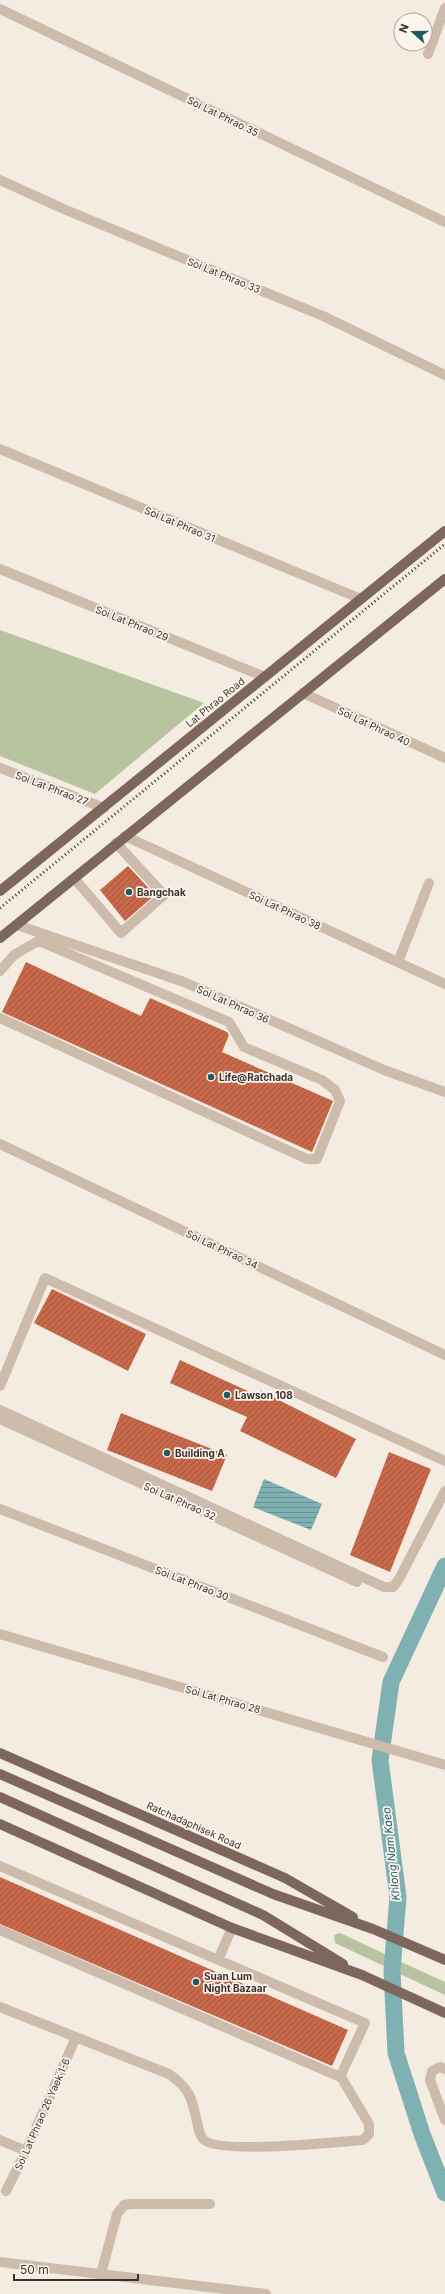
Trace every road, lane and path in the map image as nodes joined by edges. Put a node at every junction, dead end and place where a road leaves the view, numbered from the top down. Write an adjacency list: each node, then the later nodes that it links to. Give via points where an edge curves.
1 (445, 8): 3 (street)
2 (0, 9): 5 (street, Soi Lat Phrao 35)
3 (428, 54)
4 (0, 180): 6 (street, Soi Lat Phrao 33, via 66,210 323,316)
5 (445, 222)
6 (445, 375)
7 (0, 449): 11 (street, Soi Lat Phrao 31)
8 (445, 531): 11 (main road, Lat Phrao Road)
9 (0, 569): 12 (street, Soi Lat Phrao 29)
10 (445, 579): 13 (main road)
11 (361, 599): 12 (main road, Lat Phrao Road)
12 (265, 677): 16 (main road, Lat Phrao Road)
13 (303, 693): 14 (street, Soi Lat Phrao 40); 17 (main road)
14 (445, 758)
15 (0, 768): 16 (street, Soi Lat Phrao 27)
16 (104, 808): 21 (main road, Lat Phrao Road)
17 (125, 836): 18 (main road); 24 (street, Soi Lat Phrao 38)
18 (116, 843): 19 (main road); 19 (street, via 164,895 121,933)
19 (74, 878): 22 (main road)
20 (429, 883): 24 (street)
21 (0, 891)
22 (17, 924): 23 (main road); 28 (street, Soi Lat Phrao 36, via 184,982 384,1070)
23 (0, 938)
24 (398, 962): 26 (street, Soi Lat Phrao 38)
25 (0, 971): 27 (street, via 14,955 38,941 46,944 230,1022 244,1046 322,1080 335,1090 340,1101 317,1159 307,1159)
26 (445, 984)
27 (0, 1018)
28 (445, 1092)
29 (0, 1144): 30 (street, Soi Lat Phrao 34)
30 (445, 1355)
31 (0, 1386): 34 (street, via 44,1278)
32 (0, 1410): 35 (street, via 384,1587 393,1587 399,1579)
33 (0, 1419): 37 (street, Soi Lat Phrao 32)
34 (445, 1461)
35 (445, 1491)
36 (0, 1509): 39 (street, Soi Lat Phrao 30)
37 (360, 1583)
38 (0, 1634): 41 (street, Soi Lat Phrao 28)
39 (383, 1657)
40 (0, 1753): 47 (main road, Ratchadaphisek Road, via 285,1878)
41 (445, 1765)
42 (0, 1774): 47 (main road, Ratchadaphisek Road, via 273,1894)
43 (0, 1797): 51 (main road, via 263,1915)
44 (0, 1824): 46 (main road)
45 (0, 1866): 49 (street)
46 (232, 1928): 49 (street); 51 (main road)
47 (374, 1929): 50 (main road, Ratchadaphisek Road)
48 (0, 1930): 56 (street)
49 (218, 1960): 56 (street, via 364,2022)
50 (445, 1960)
51 (362, 1975): 53 (main road)
52 (0, 2007): 54 (street)
53 (445, 2013)
54 (76, 2037): 56 (street, via 169,2074 182,2083 191,2095 203,2140 212,2145 258,2147 363,2140 369,2134 369,2124); 59 (street, Soi Lat Phrao 26 Yaek 1-6)
55 (445, 2069): 57 (street, via 440,2067 432,2071 430,2080)
56 (341, 2077)
57 (445, 2120)
58 (0, 2140): 59 (street)
59 (26, 2151): 60 (street, Soi Lat Phrao 26 Yaek 1-6)
60 (6, 2191)
61 (210, 2204): 63 (street, via 124,2205 117,2214)
62 (0, 2262): 63 (street)
63 (101, 2274): 64 (street)
64 (266, 2294)

